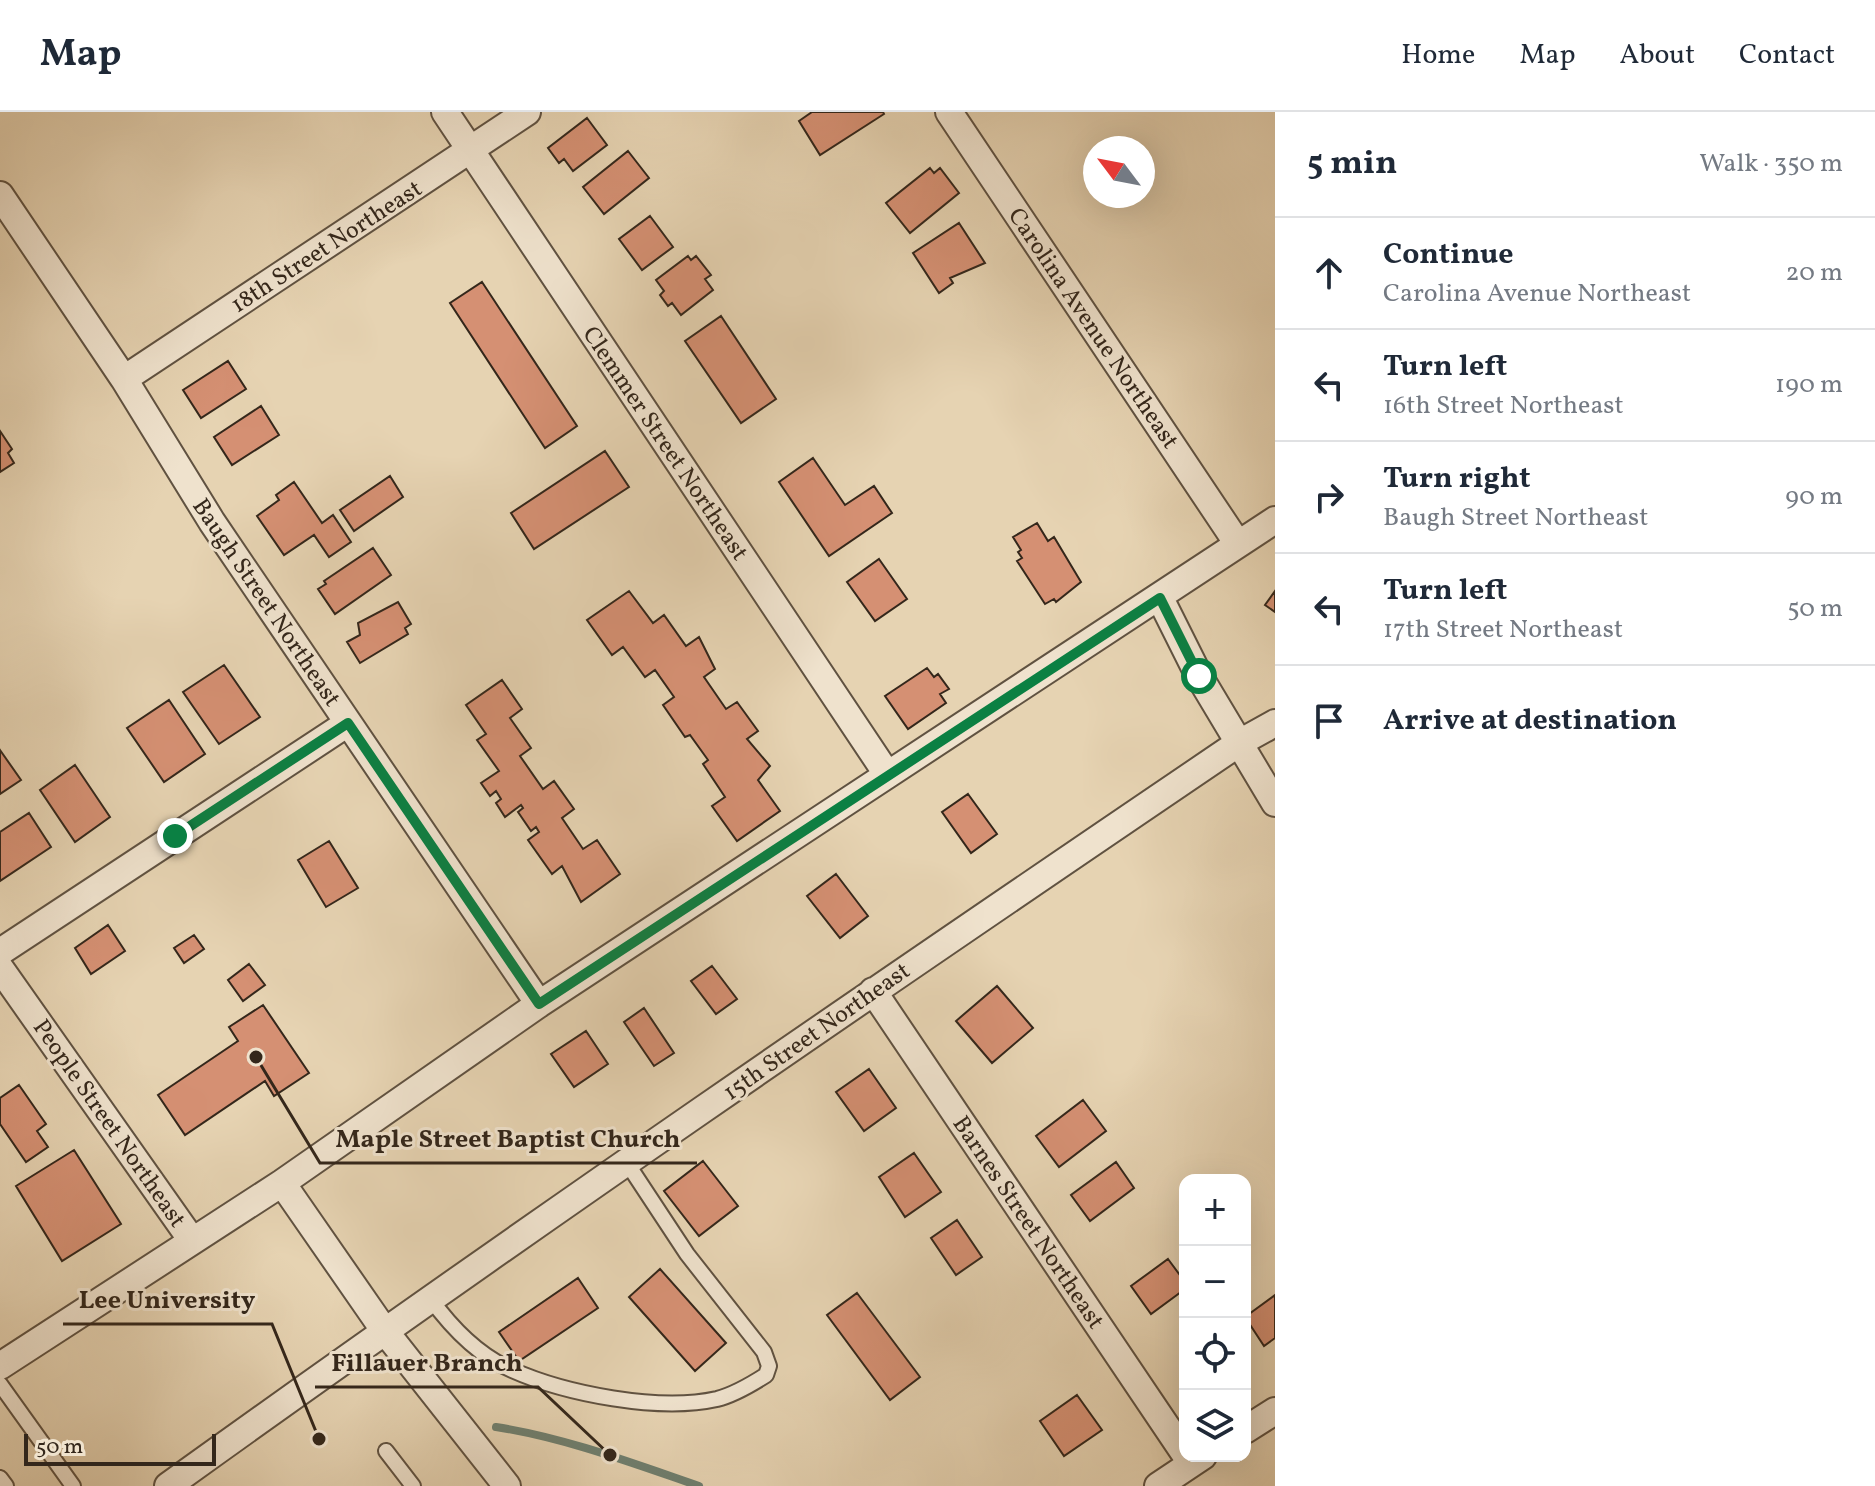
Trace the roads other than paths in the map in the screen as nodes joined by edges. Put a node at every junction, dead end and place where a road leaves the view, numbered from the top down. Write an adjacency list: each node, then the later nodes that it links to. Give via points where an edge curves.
1 (445, 112): 4 (street, Clemmer Street Northeast)
2 (527, 112): 4 (street, 18th Street Northeast)
3 (949, 112): 8 (street, Carolina Avenue Northeast)
4 (471, 150): 6 (street, 18th Street Northeast); 13 (street, Clemmer Street Northeast)
5 (0, 195): 6 (street, Baugh Street Northeast)
6 (124, 379): 10 (street, Baugh Street Northeast, via 212,522)
7 (1275, 520): 8 (street)
8 (1238, 544): 9 (street)
9 (1160, 598): 12 (street); 13 (street)
10 (348, 723): 15 (street); 18 (street, Baugh Street Northeast)
11 (1275, 723): 12 (street, 15th Street Northeast)
12 (1239, 743): 14 (street); 17 (street, 15th Street Northeast)
13 (887, 774): 18 (street)
14 (1275, 803)
15 (0, 952)
16 (0, 968): 21 (street, People Street Northeast)
17 (873, 991): 19 (street, 15th Street Northeast); 26 (street, Barnes Street Northeast)
18 (539, 1004): 20 (street)
19 (627, 1163): 22 (street, 15th Street Northeast); 22 (lane, via 687,1254 764,1352 766,1375 719,1399 678,1404 563,1387 510,1370 448,1322)
20 (282, 1183): 21 (street); 23 (street)
21 (191, 1239): 24 (street)
22 (430, 1298): 23 (street, 15th Street Northeast)
23 (384, 1330): 32 (street, 15th Street Northeast); 34 (street)
24 (0, 1366)
25 (0, 1384): 31 (lane)
26 (1179, 1438)
27 (386, 1451): 33 (lane)
28 (1186, 1462): 35 (street)
29 (0, 1478): 30 (lane)
30 (6, 1486)
31 (73, 1486)
32 (168, 1486)
33 (413, 1486)
34 (507, 1486)
35 (1158, 1486)

